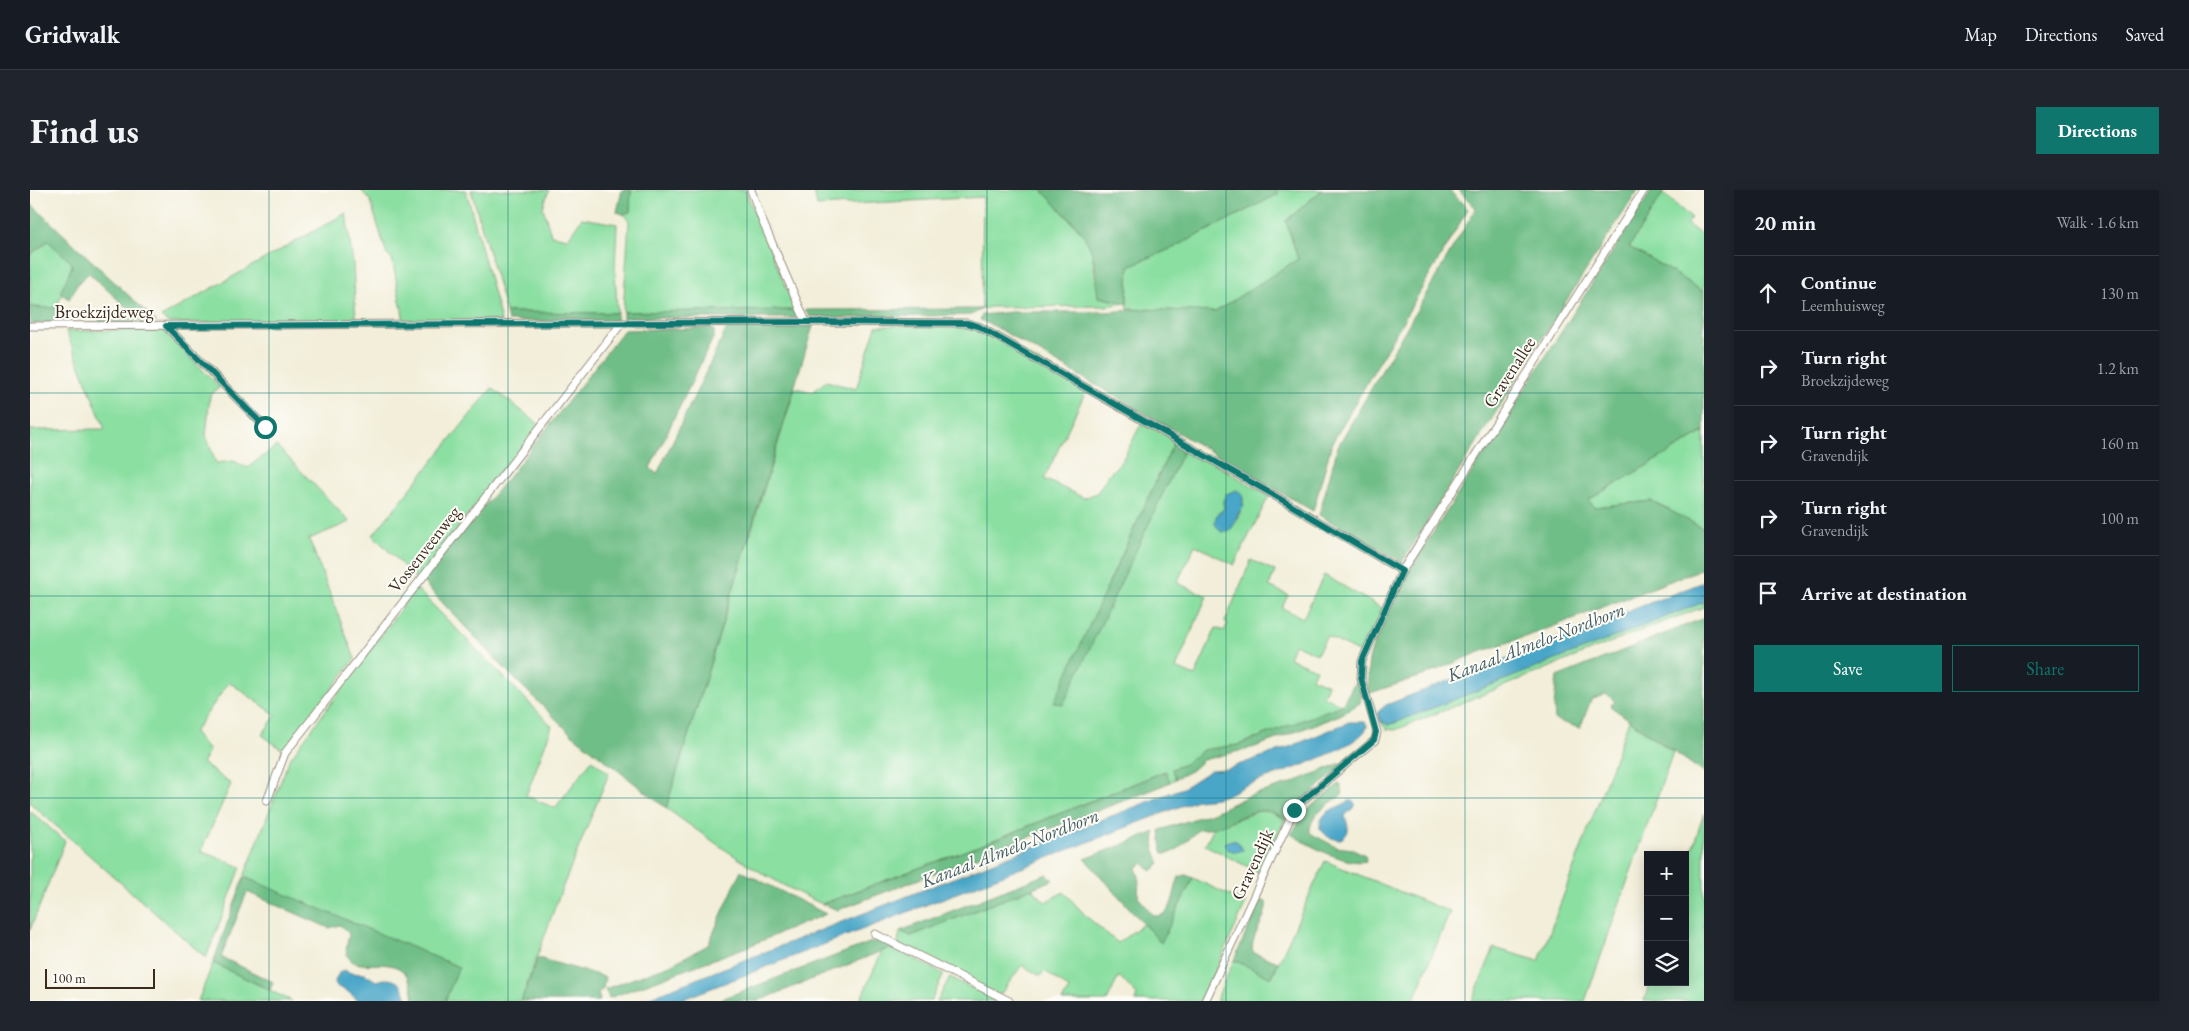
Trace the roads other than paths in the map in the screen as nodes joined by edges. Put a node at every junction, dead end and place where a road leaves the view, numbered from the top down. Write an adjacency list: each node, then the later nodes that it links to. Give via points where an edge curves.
1 (751, 190): 3 (street)
2 (1644, 190): 8 (street, Gravenallee)
3 (806, 322): 4 (street, Broekzijdeweg); 8 (street, Broekzijdeweg, via 967,323 978,326)
4 (621, 324): 6 (street, Broekzijdeweg); 9 (street, Vossenveenweg, via 285,753)
5 (30, 326): 6 (street, Broekzijdeweg)
6 (166, 326): 7 (street)
7 (265, 427)
8 (1402, 571): 12 (street, Gravendijk, via 1362,661 1361,678 1376,732 1374,740 1294,810)
9 (267, 801)
10 (875, 934): 11 (street)
11 (1009, 1001)
12 (1205, 1001)

